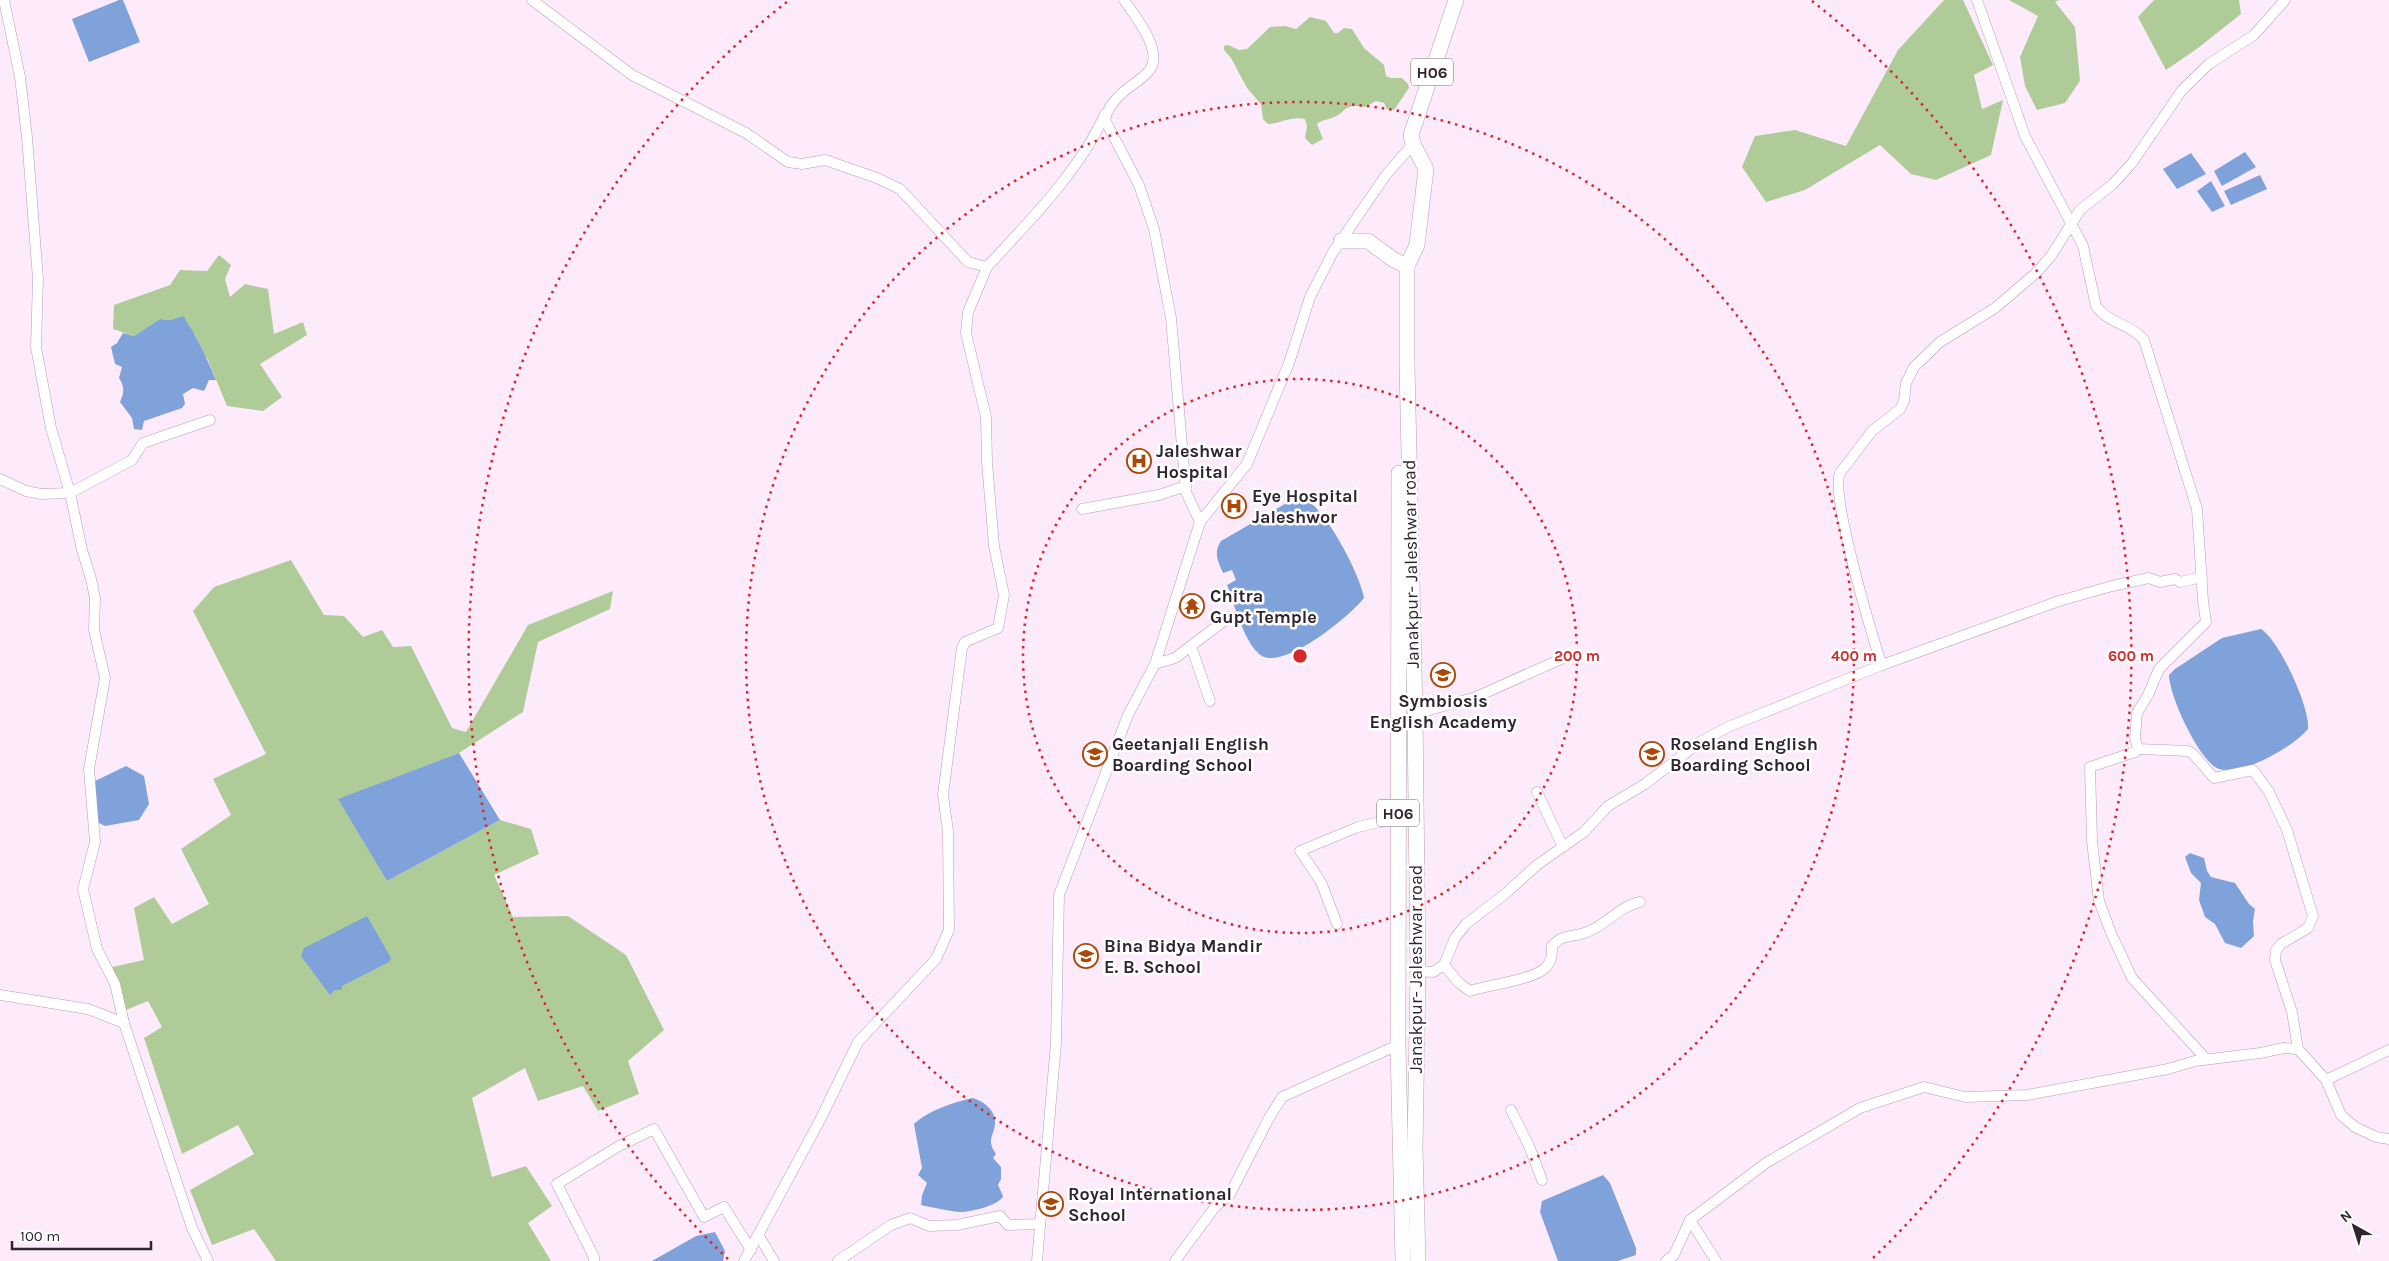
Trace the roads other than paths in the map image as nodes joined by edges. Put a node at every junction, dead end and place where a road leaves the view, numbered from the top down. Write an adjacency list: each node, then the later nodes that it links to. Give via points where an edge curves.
1 (4, 0): 17 (street, via 20,77 27,138 38,279 36,347 51,428)
2 (532, 0): 12 (street, via 632,75 746,133 788,162 802,164 825,160 900,189 968,262)
3 (1124, 0): 7 (street, via 1145,30 1152,48 1153,64 1150,71 1122,93)
4 (1456, 0): 8 (highway, H06, via 1411,135)
5 (1977, 0): 9 (street, via 2025,136)
6 (2285, 0): 9 (street, via 2254,35 2209,64 2182,90 2132,163)
7 (1106, 112): 12 (street, via 1097,132 1054,192); 16 (street, via 1105,120 1139,185 1154,229 1171,318)
8 (1413, 144): 10 (street, via 1386,175); 11 (highway, Janakpur- Jaleshwar road / H06, via 1426,169 1417,245)
9 (2071, 222): 20 (street, via 2087,260 2096,306 2113,322 2140,334 2148,348 2197,509); 25 (street, via 2051,256 2036,273 1995,308 1940,342 1914,367 1906,383 1900,409 1872,431 1837,480 1839,508)
10 (1341, 241): 11 (highway, via 1368,241); 19 (street, via 1310,297 1288,363 1247,464)
11 (1407, 266): 13 (highway, Janakpur- Jaleshwar road / H06)
12 (987, 267): 48 (street, via 968,312 966,333 986,417 994,546 1004,595 998,628 965,642 962,648 944,795 948,831 949,930 936,959 858,1042)
13 (1407, 366): 27 (highway, Janakpur- Jaleshwar road / H06); 30 (highway, H06, via 1398,387)
14 (210, 420): 17 (street, via 143,443 132,460)
15 (0, 479): 17 (street, via 41,494)
16 (1186, 486): 18 (street, via 1159,495); 19 (street)
17 (70, 493): 37 (street, via 95,598 94,630 105,678 89,769 95,842 83,889 97,949 115,984)
18 (1082, 509)
19 (1200, 522): 24 (street)
20 (2202, 577): 25 (street, via 2180,582 2175,579 2160,582 2149,578 2112,586 2050,604); 28 (street, via 2206,622 2159,669 2137,713 2135,738)
21 (1229, 617): 22 (street)
22 (1191, 646): 24 (street, via 1175,658); 26 (street)
23 (1562, 659): 27 (street, via 1476,697)
24 (1155, 664): 47 (street, via 1128,716 1060,895 1056,1043)
25 (1882, 665): 31 (street, via 1770,709 1700,742 1645,784 1615,801 1584,832)
26 (1210, 701)
27 (1415, 714): 35 (highway, Janakpur- Jaleshwar road / H06)
28 (2138, 749): 39 (street, via 2188,751 2214,778 2253,770 2269,792 2287,830 2314,916 2308,928 2276,950 2275,960 2292,1012); 41 (street, via 2090,767 2098,901 2132,978)
29 (1537, 792): 31 (street)
30 (1398, 818): 33 (street, via 1358,827 1300,851 1321,882); 38 (highway, H06)
31 (1563, 847): 34 (street, via 1466,924 1455,938)
32 (1640, 902): 34 (street, via 1631,904 1585,933 1562,936 1552,946 1552,958 1545,968 1535,974 1470,991)
33 (1337, 924)
34 (1444, 965): 35 (street, via 1433,972)
35 (1418, 971): 58 (highway, Janakpur- Jaleshwar road / H06, via 1415,1148)
36 (0, 995): 37 (street, via 88,1010)
37 (124, 1023): 50 (street, via 192,1228)
38 (1398, 1044): 56 (street, via 1282,1097 1230,1194 1215,1207); 57 (highway, H06)
39 (2298, 1049): 41 (street, via 2284,1048); 42 (street)
40 (2389, 1050): 42 (street)
41 (2206, 1059): 46 (street, via 2027,1096 1965,1097 1924,1087 1860,1108 1766,1162)
42 (2326, 1080): 44 (street, via 2342,1115 2355,1127)
43 (1511, 1110): 45 (street)
44 (2389, 1139)
45 (1542, 1180)
46 (1690, 1220): 59 (street, via 1674,1255); 60 (street)
47 (1040, 1224): 54 (street, via 1008,1225 1000,1216 958,1225 929,1226 910,1218 891,1225); 55 (street)
48 (759, 1236): 49 (street); 53 (street)
49 (751, 1250): 51 (street, via 724,1207 704,1217 654,1130 619,1146 557,1184); 52 (street)
50 (208, 1261)
51 (594, 1261)
52 (744, 1261)
53 (774, 1261)
54 (838, 1261)
55 (1037, 1261)
56 (1176, 1261)
57 (1403, 1261)
58 (1418, 1261)
59 (1666, 1261)
60 (1716, 1261)

